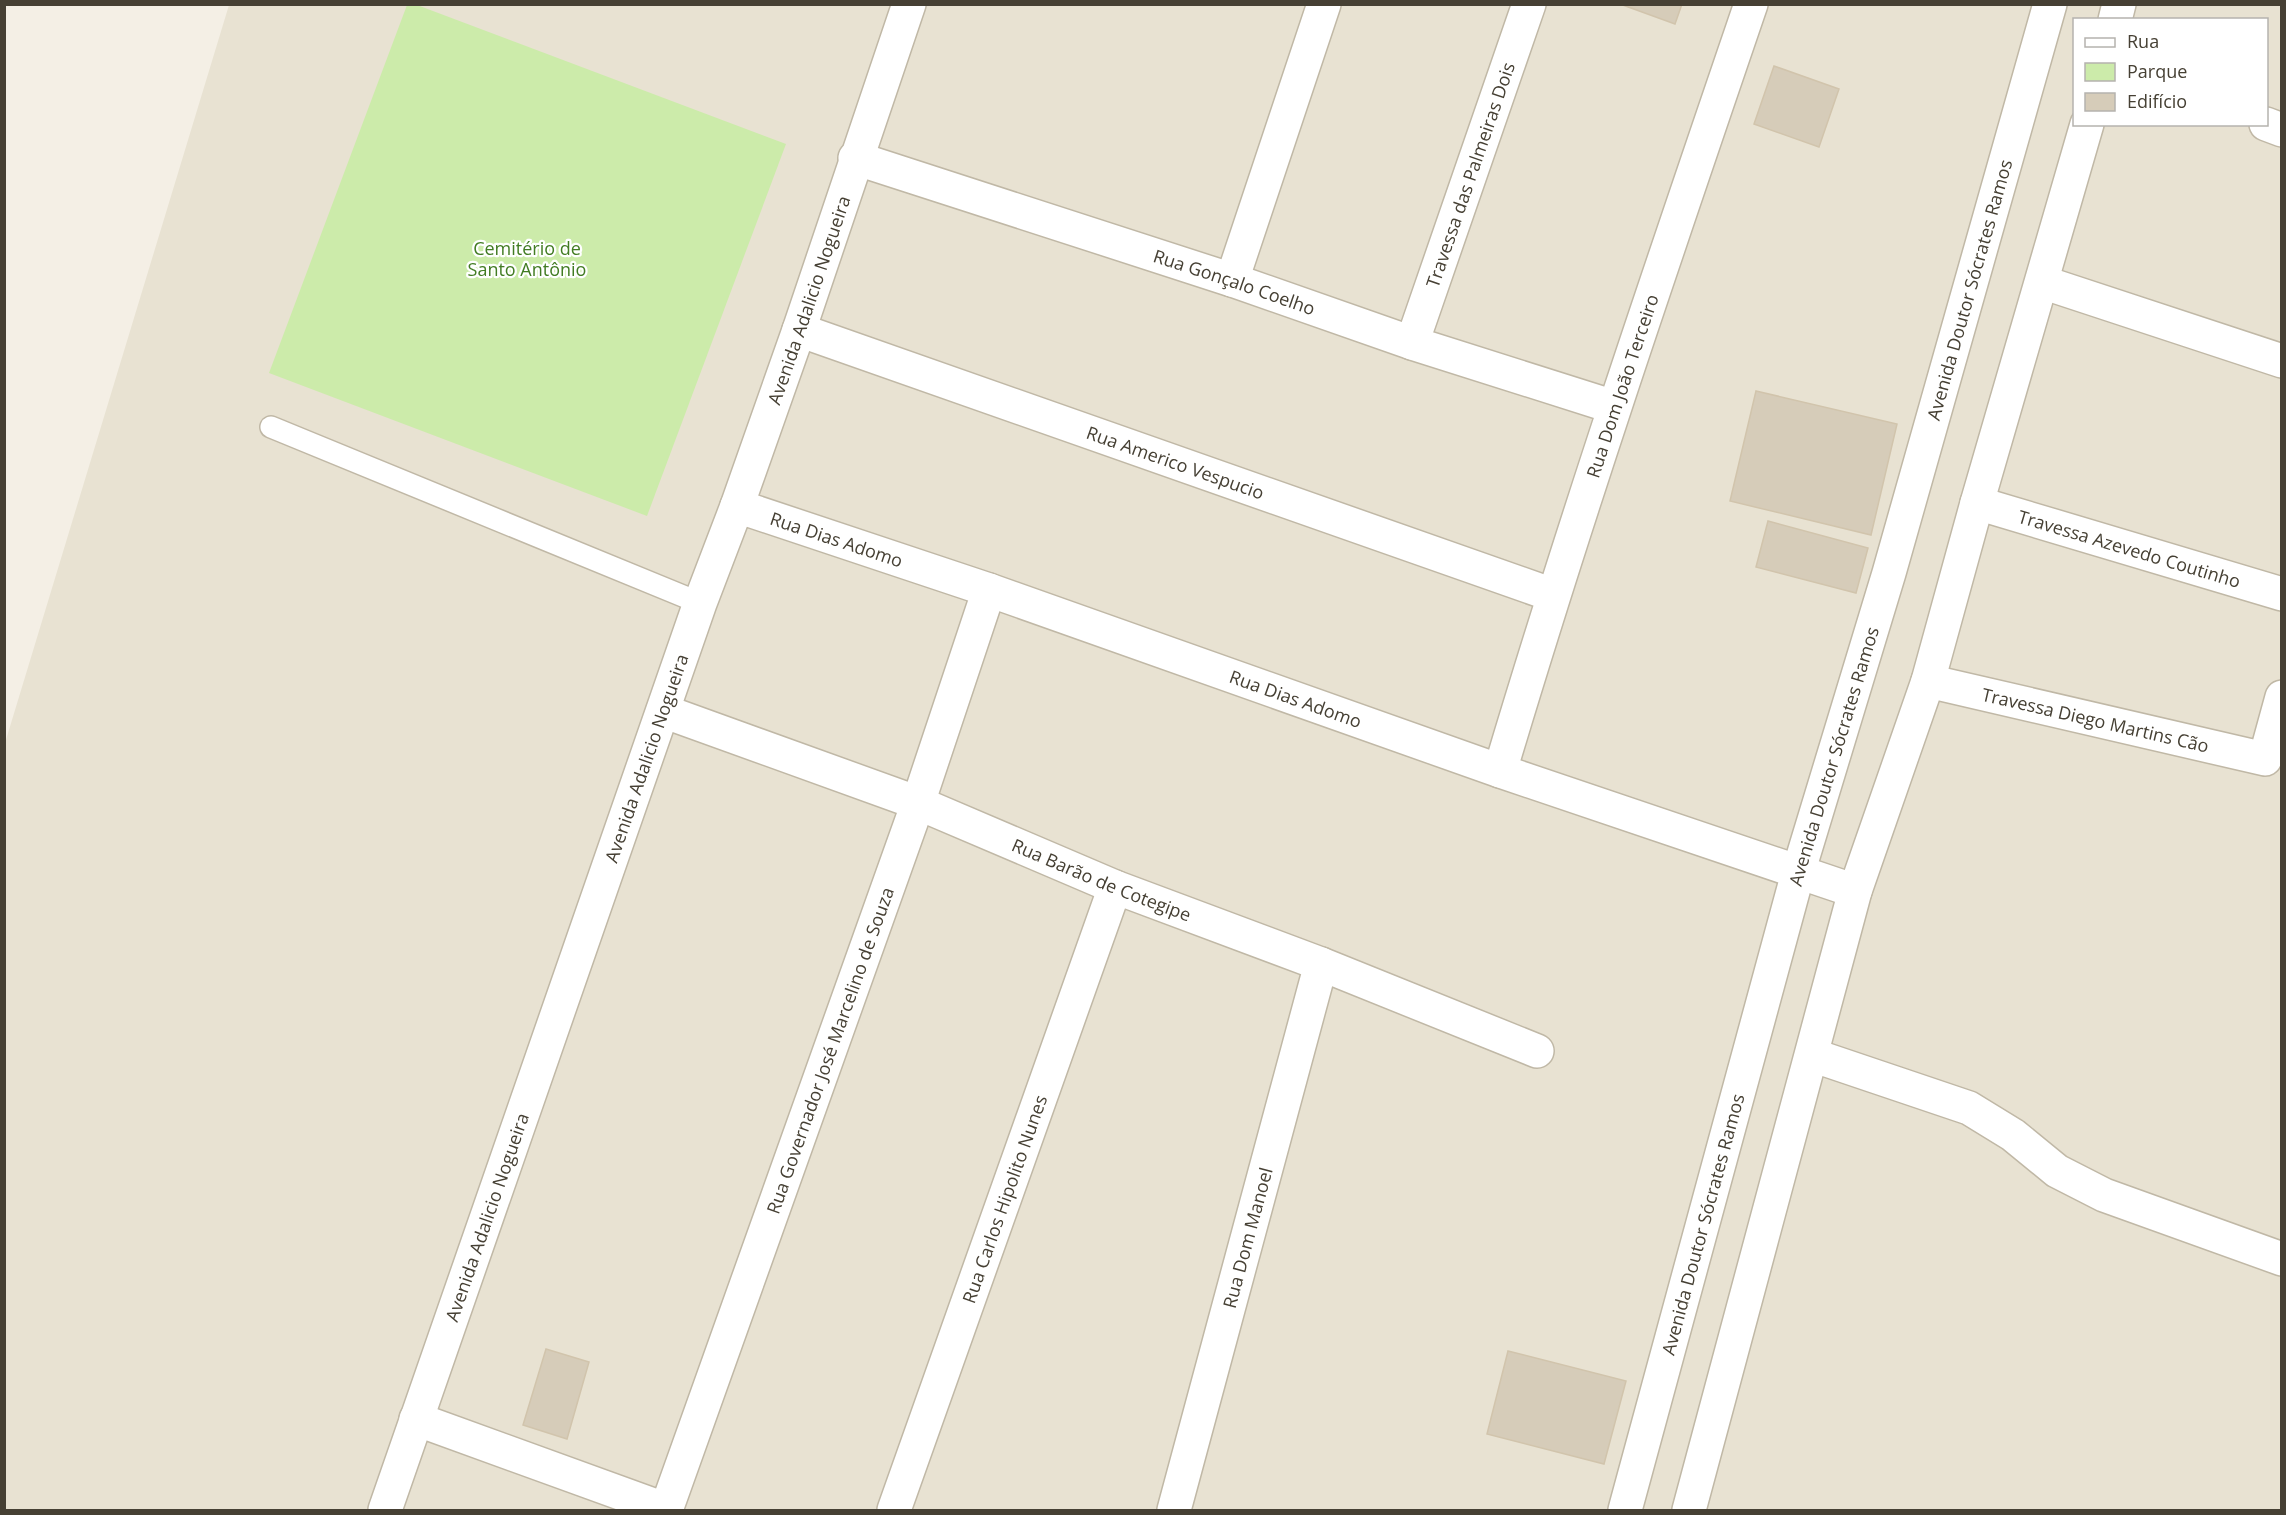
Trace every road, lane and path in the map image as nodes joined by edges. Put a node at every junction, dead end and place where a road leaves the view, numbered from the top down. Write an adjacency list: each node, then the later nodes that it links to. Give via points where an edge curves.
1 (909, 4): 7 (street, Avenida Adalicio Nogueira)
2 (1324, 4): 8 (street)
3 (1529, 4): 11 (street, Travessa das Palmeiras Dois)
4 (1751, 4): 13 (street, Rua Dom João Terceiro)
5 (2050, 4): 26 (street, Avenida Doutor Sócrates Ramos)
6 (2086, 126): 9 (street)
7 (855, 158): 8 (street, Rua Gonçalo Coelho); 10 (street, Avenida Adalicio Nogueira)
8 (1232, 280): 11 (street, Rua Gonçalo Coelho)
9 (2042, 282): 12 (street); 15 (street)
10 (799, 330): 16 (street, Avenida Adalicio Nogueira); 19 (street, Rua Americo Vespucio)
11 (1412, 343): 13 (street, Rua Gonçalo Coelho)
12 (2282, 361)
13 (1614, 407): 19 (street, Rua Dom João Terceiro)
14 (271, 427): 20 (lane)
15 (1977, 503): 18 (street, Travessa Azevedo Coutinho); 21 (street)
16 (737, 506): 17 (street, Rua Dias Adomo); 20 (street, Avenida Adalicio Nogueira)
17 (989, 591): 24 (street, Rua Dias Adomo); 25 (street, Rua Governador José Marcelino de Souza)
18 (2282, 594)
19 (1553, 595): 24 (street, Rua Dom João Terceiro)
20 (700, 603): 23 (street, Avenida Adalicio Nogueira)
21 (1928, 681): 22 (street, Travessa Diego Martins Cão, via 2265,759); 28 (street)
22 (2282, 697)
23 (663, 711): 25 (street, Rua Barão de Cotegipe); 33 (street, Avenida Adalicio Nogueira)
24 (1500, 771): 26 (street, Rua Dias Adomo)
25 (918, 803): 27 (street, Rua Barão de Cotegipe); 35 (street, Rua Governador José Marcelino de Souza)
26 (1798, 873): 28 (street, Rua Dias Adomo); 38 (street, Avenida Doutor Sócrates Ramos)
27 (1115, 887): 29 (street, Rua Barão de Cotegipe); 36 (street, Rua Carlos Hipolito Nunes)
28 (1855, 891): 31 (street)
29 (1321, 964): 30 (street, Rua Barão de Cotegipe); 37 (street, Rua Dom Manoel)
30 (1537, 1051)
31 (1812, 1055): 32 (street, via 1969,1108 2013,1135 2057,1171 2104,1195); 39 (street)
32 (2282, 1259)
33 (416, 1419): 34 (street, Avenida Adalicio Nogueira); 35 (street)
34 (385, 1510)
35 (667, 1510)
36 (894, 1510)
37 (1174, 1510)
38 (1625, 1510)
39 (1689, 1510)

